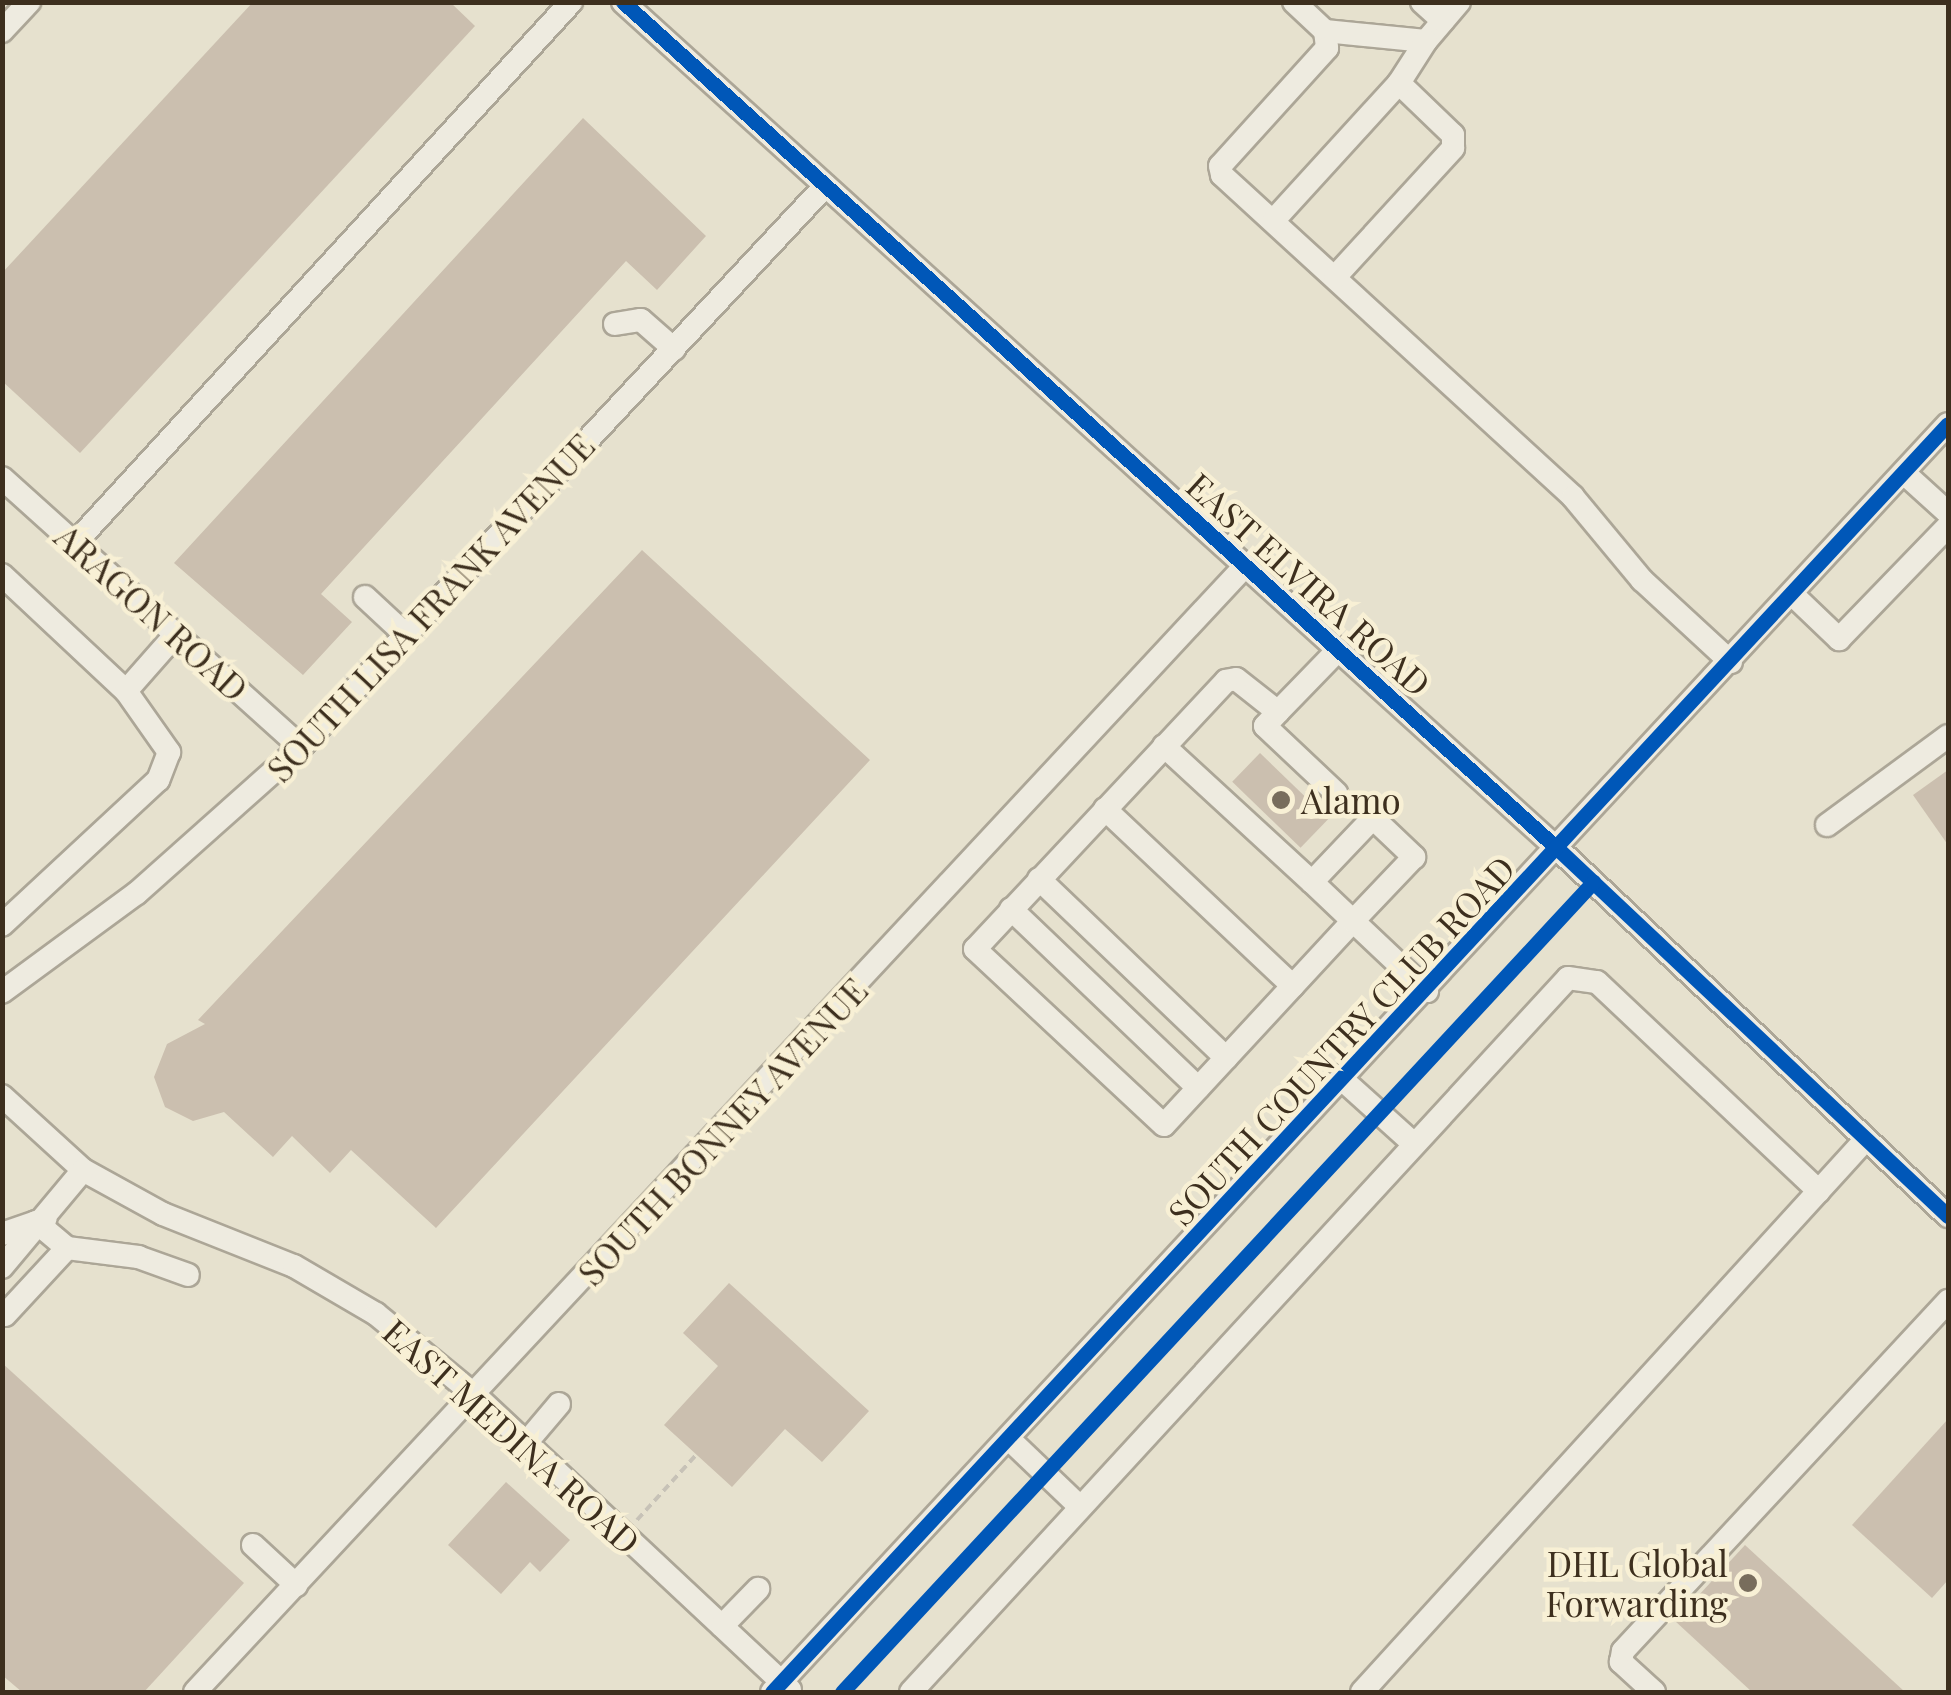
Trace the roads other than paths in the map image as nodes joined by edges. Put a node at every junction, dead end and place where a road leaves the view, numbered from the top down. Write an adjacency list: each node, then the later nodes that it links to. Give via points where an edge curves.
1 (29, 2): 9 (street)
2 (570, 2): 22 (street)
3 (624, 2): 12 (street, EAST ELVIRA ROAD)
4 (1294, 2): 8 (street)
5 (1422, 2): 7 (street)
6 (1459, 2): 7 (street)
7 (1443, 21): 10 (street)
8 (1324, 31): 10 (street); 13 (street, via 1326,48 1220,166)
9 (2, 32)
10 (1426, 41): 11 (street)
11 (1399, 84): 13 (street); 14 (street, via 1454,135 1454,148)
12 (825, 186): 16 (street, SOUTH LISA FRANK AVENUE); 23 (street, EAST ELVIRA ROAD)
13 (1273, 221): 14 (street)
14 (1335, 277): 30 (street, via 1572,497 1642,580)
15 (615, 324): 16 (street, via 641,320)
16 (674, 348): 28 (street, SOUTH LISA FRANK AVENUE)
17 (1948, 424): 18 (street, SOUTH COUNTRY CLUB ROAD)
18 (1904, 472): 20 (street); 25 (street, SOUTH COUNTRY CLUB ROAD)
19 (2, 478): 22 (street, ARAGON ROAD)
20 (1948, 513)
21 (1948, 526): 25 (street, via 1839,639)
22 (75, 543): 27 (street, ARAGON ROAD)
23 (1245, 566): 29 (street, EAST ELVIRA ROAD); 64 (street, SOUTH BONNEY AVENUE)
24 (2, 575): 31 (street)
25 (1793, 595): 30 (street, SOUTH COUNTRY CLUB ROAD)
26 (365, 597): 28 (street)
27 (176, 634): 31 (street); 35 (street, ARAGON ROAD)
28 (408, 637): 35 (street, SOUTH LISA FRANK AVENUE)
29 (1338, 650): 32 (street); 39 (street, EAST ELVIRA ROAD)
30 (1731, 662): 39 (street, SOUTH COUNTRY CLUB ROAD)
31 (126, 691): 44 (street, via 169,752 158,780)
32 (1278, 712): 34 (street, via 1236,679 1226,681); 36 (street, via 1264,726)
33 (1948, 736): 38 (street)
34 (1164, 746): 37 (street); 41 (street)
35 (301, 747): 46 (street, SOUTH LISA FRANK AVENUE, via 136,893)
36 (1336, 793)
37 (1105, 809): 40 (street); 45 (street)
38 (1827, 825)
39 (1559, 850): 47 (street, SOUTH COUNTRY CLUB ROAD); 52 (street, EAST ELVIRA ROAD)
40 (1040, 879): 42 (street); 48 (street)
41 (1312, 882): 43 (street); 43 (street, via 1373,818 1414,857)
42 (1011, 909): 50 (street); 50 (street, via 975,949 1164,1125)
43 (1353, 921): 45 (street); 47 (street)
44 (2, 925)
45 (1293, 986): 48 (street)
46 (2, 992)
47 (1427, 992): 49 (street, SOUTH COUNTRY CLUB ROAD)
48 (1226, 1058): 50 (street)
49 (1344, 1080): 53 (street); 66 (street, SOUTH COUNTRY CLUB ROAD)
50 (1198, 1088)
51 (2, 1096): 54 (street, EAST MEDINA ROAD)
52 (1866, 1139): 55 (street); 56 (street, EAST ELVIRA ROAD)
53 (1414, 1144): 55 (street, via 1568,978 1597,982); 68 (street)
54 (83, 1170): 57 (street); 64 (street, EAST MEDINA ROAD, via 163,1214 294,1266 376,1314)
55 (1819, 1191): 76 (street)
56 (1948, 1216)
57 (41, 1222): 58 (street); 59 (street); 60 (street)
58 (2, 1234)
59 (67, 1248): 61 (street, via 138,1256); 63 (street)
60 (2, 1267)
61 (188, 1276)
62 (1948, 1301): 77 (street, via 1623,1651 1621,1662)
63 (5, 1315)
64 (476, 1396): 67 (street, EAST MEDINA ROAD); 70 (street, SOUTH BONNEY AVENUE)
65 (558, 1404): 67 (street)
66 (1009, 1439): 68 (street); 73 (street, SOUTH COUNTRY CLUB ROAD)
67 (526, 1443): 72 (street, EAST MEDINA ROAD)
68 (1080, 1506): 75 (street)
69 (253, 1546): 70 (street)
70 (296, 1585): 74 (street, SOUTH BONNEY AVENUE)
71 (758, 1588): 72 (street)
72 (722, 1626): 73 (street, EAST MEDINA ROAD)
73 (782, 1689)
74 (194, 1692)
75 (911, 1692)
76 (1362, 1692)
77 (1654, 1692)

